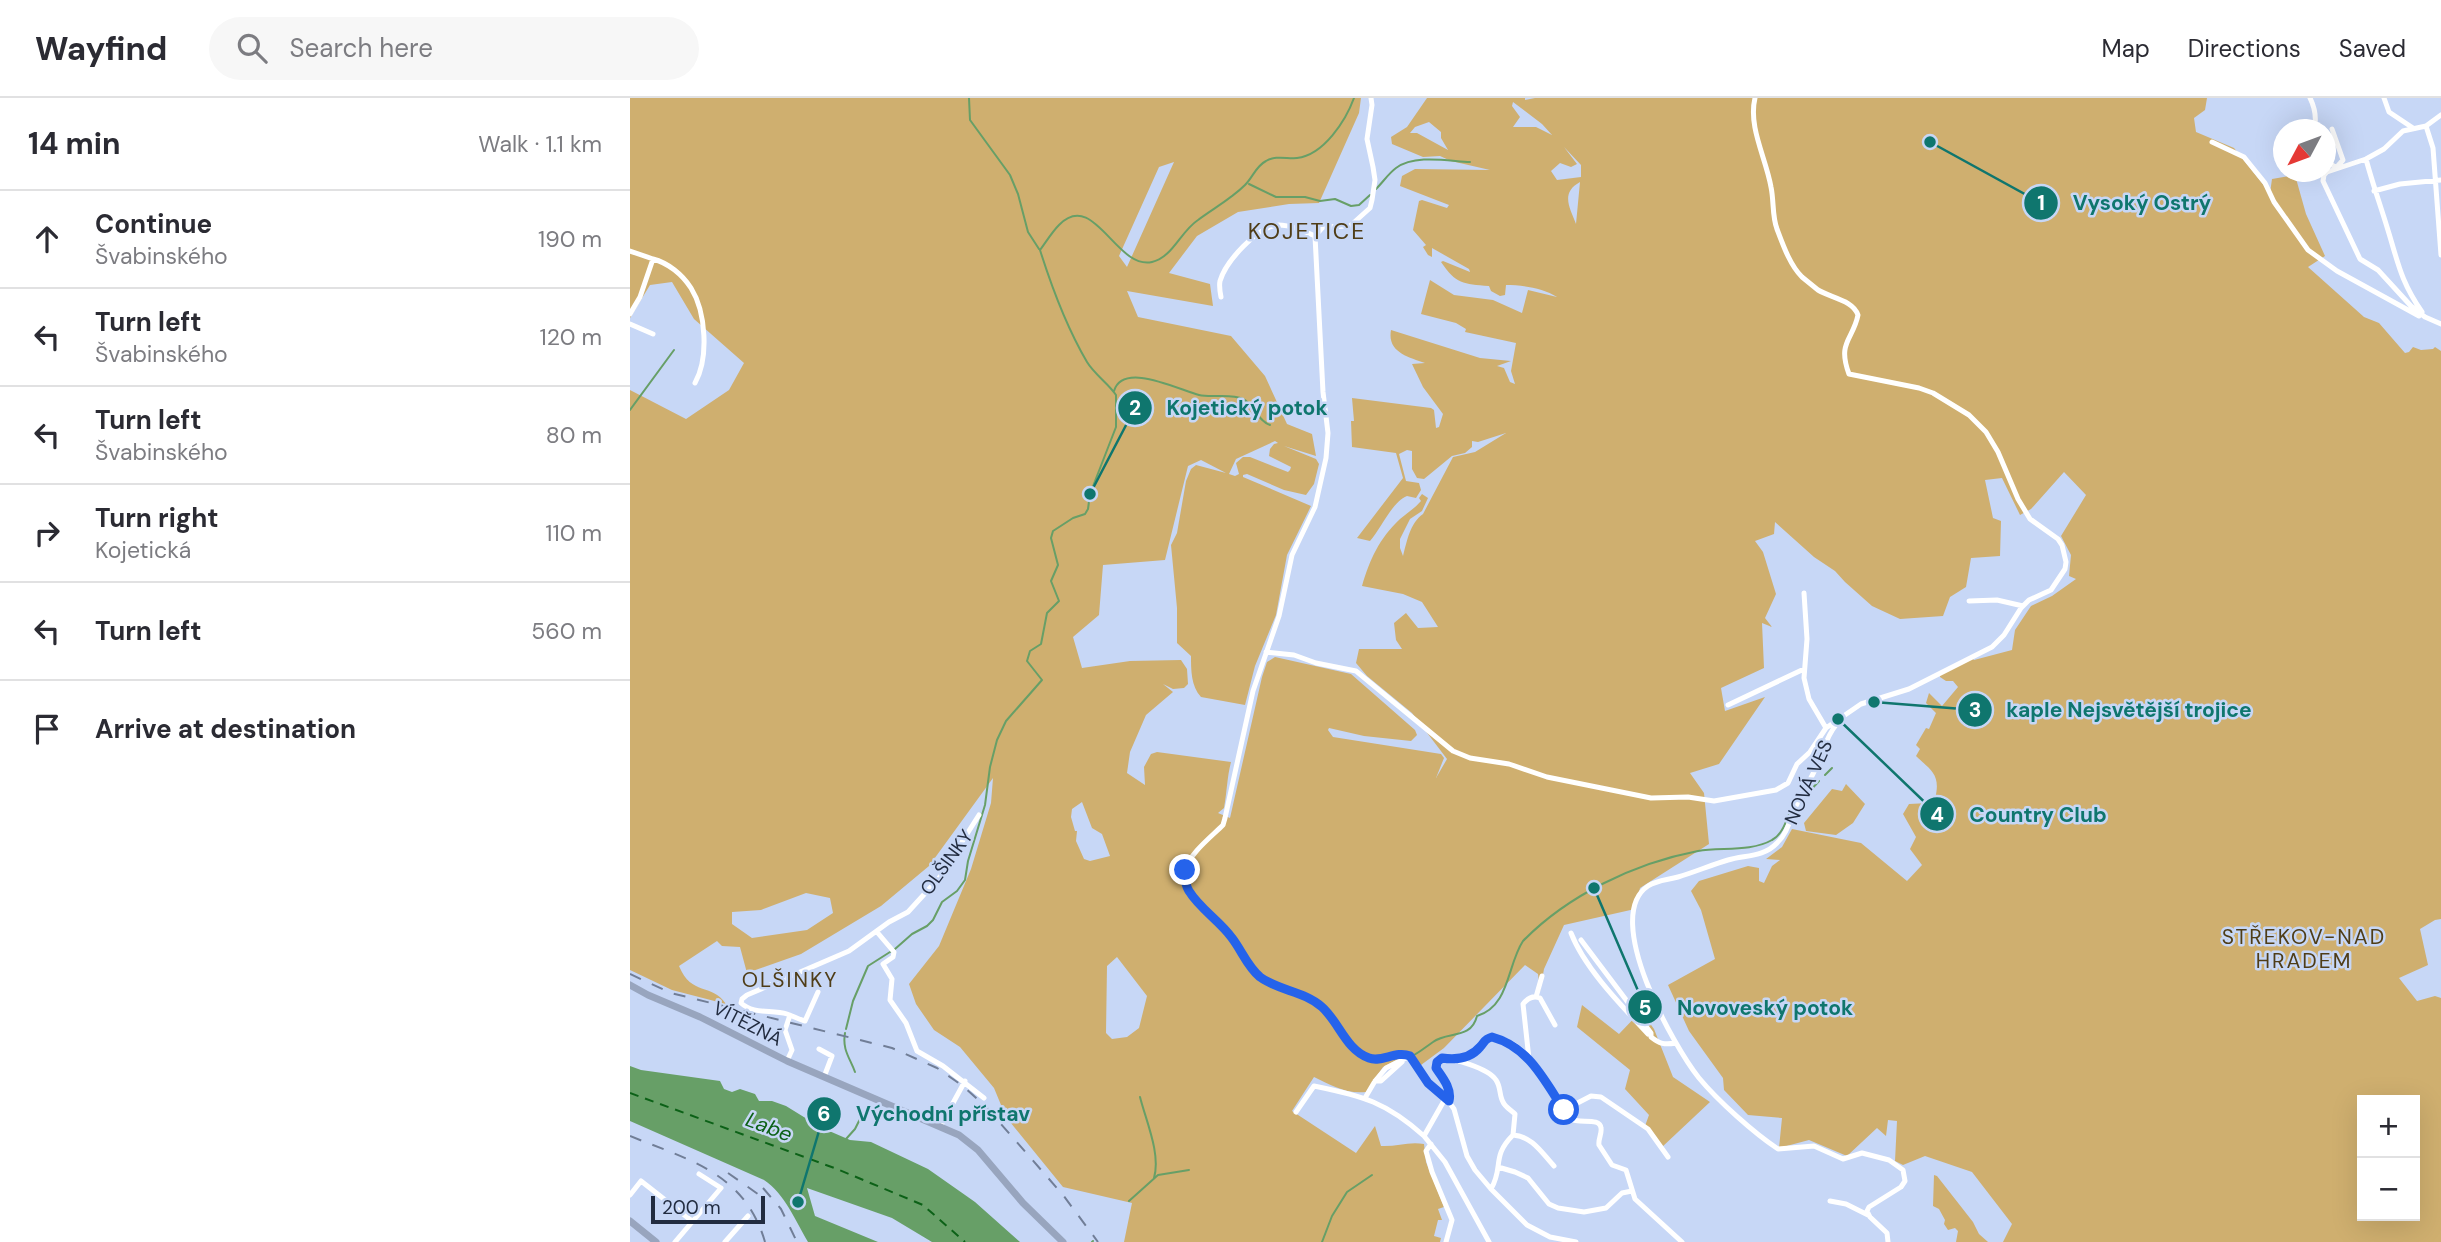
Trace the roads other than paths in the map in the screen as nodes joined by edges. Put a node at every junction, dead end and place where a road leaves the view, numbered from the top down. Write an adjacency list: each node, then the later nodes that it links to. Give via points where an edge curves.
1 (1371, 98): 16 (street, via 1367,139 1375,180 1370,208 1350,226 1323,226)
2 (1755, 98): 29 (street, NOVÁ VES, via 1754,122 1771,184 1774,216 1792,264 1819,291 1856,308 1858,314 1846,339 1849,374 1933,393 1979,424 2031,519 2062,545 2066,562 2059,580)
3 (2310, 98): 6 (street)
4 (2384, 98): 8 (street, via 2389,112)
5 (2441, 115): 7 (street)
6 (2314, 119)
7 (2426, 126): 8 (street); 13 (street)
8 (2413, 128): 11 (street)
9 (2336, 140): 12 (street, via 2343,160)
10 (2212, 142): 22 (street, via 2244,157 2308,250 2383,298)
11 (2366, 159): 12 (street); 15 (street)
12 (2336, 168)
13 (2438, 180): 15 (street); 18 (street)
14 (2323, 182): 22 (street, via 2360,259 2378,270)
15 (2374, 191): 22 (street, via 2402,280)
16 (1315, 236): 20 (street, via 1289,226 1268,229 1230,261 1220,282); 30 (street, via 1326,458 1315,507 1292,555)
17 (630, 251): 19 (street)
18 (2441, 255)
19 (653, 259): 21 (street); 26 (street, via 671,267 691,288 700,310 704,353)
20 (1221, 297)
21 (630, 314)
22 (2425, 317): 24 (street)
23 (630, 324): 25 (street)
24 (2441, 324)
25 (653, 334)
26 (695, 383)
27 (1804, 593): 31 (street, NOVÁ VES)
28 (1969, 601): 29 (street, via 1997,600)
29 (2023, 606): 33 (street, NOVÁ VES, via 2000,640 1983,653 1909,689 1861,704)
30 (1266, 652): 34 (street, NOVÁ VES, via 1356,671 1452,751 1651,799 1721,801 1776,790 1788,783); 48 (street, via 1223,825 1188,863 1185,884 1258,975 1320,1005 1366,1057)
31 (1804, 669): 32 (street); 34 (street, NOVÁ VES, via 1809,699)
32 (1728, 705)
33 (1838, 722): 34 (street, NOVÁ VES); 46 (street, NOVÁ VES, via 1774,846 1762,854 1658,881 1639,894 1633,937 1652,998)
34 (1826, 728)
35 (979, 815): 36 (street, OLŠINKY, via 932,887 908,912)
36 (877, 932): 43 (street, OLŠINKY, via 849,951 742,999 744,1007); 53 (street, via 894,952 883,964 892,979 890,1000 917,1051)
37 (1571, 933): 45 (street, via 1594,970)
38 (1581, 940): 45 (street)
39 (1542, 976): 42 (street)
40 (630, 985): 50 (main road, VÍTĚZNÁ)
41 (818, 992): 43 (street, via 804,1021)
42 (1536, 997): 44 (street, via 1545,1004); 49 (street, via 1523,1004)
43 (790, 1016): 50 (street, via 785,1030 792,1050)
44 (1555, 1025)
45 (1651, 1037): 46 (street, via 1659,1044)
46 (1676, 1043): 71 (street, via 1701,1080 1778,1149 1814,1146 1843,1159 1862,1153 1898,1165 1905,1181 1869,1207)
47 (819, 1049): 52 (street, via 832,1056)
48 (1410, 1056): 55 (street, via 1386,1068); 56 (street, via 1428,1083)
49 (1529, 1059): 51 (street, via 1510,1043 1492,1037); 57 (street)
50 (786, 1061): 52 (main road, VÍTĚZNÁ)
51 (1456, 1061): 56 (street, via 1442,1058 1436,1065 1445,1080); 60 (street, via 1493,1076 1503,1102 1515,1114)
52 (824, 1077): 59 (main road, VÍTĚZNÁ)
53 (965, 1081): 54 (street); 59 (street)
54 (984, 1098)
55 (1365, 1098): 58 (street, via 1314,1086); 61 (street, via 1396,1113)
56 (1447, 1100): 61 (street); 67 (street, via 1454,1109 1467,1156)
57 (1564, 1110): 63 (street, via 1591,1096 1601,1097 1648,1129); 68 (street, via 1576,1122 1599,1123 1599,1145 1612,1165 1626,1170)
58 (1296, 1112)
59 (941, 1125): 78 (main road, VÍTĚZNÁ, via 972,1145)
60 (1513, 1135): 64 (street, via 1532,1142); 65 (street, via 1499,1153)
61 (1424, 1136): 62 (street)
62 (1432, 1144): 79 (street, via 1426,1151 1452,1220); 80 (street)
63 (1668, 1157)
64 (1554, 1166)
65 (1498, 1167): 67 (street); 68 (street, via 1528,1178 1549,1204 1558,1208 1584,1212 1606,1208 1622,1193)
66 (699, 1174): 74 (street, via 721,1188)
67 (1491, 1189): 81 (street, via 1527,1225 1550,1237)
68 (1632, 1191): 82 (street)
69 (630, 1195): 74 (street, via 641,1181)
70 (1830, 1201): 71 (street)
71 (1868, 1215): 83 (street, via 1885,1231)
72 (748, 1216): 77 (street)
73 (630, 1221): 75 (main road)
74 (692, 1221): 76 (street)
75 (656, 1242)
76 (674, 1242)
77 (726, 1242)
78 (1063, 1242)
79 (1446, 1242)
80 (1489, 1242)
81 (1576, 1242)
82 (1682, 1242)
83 (1888, 1242)

